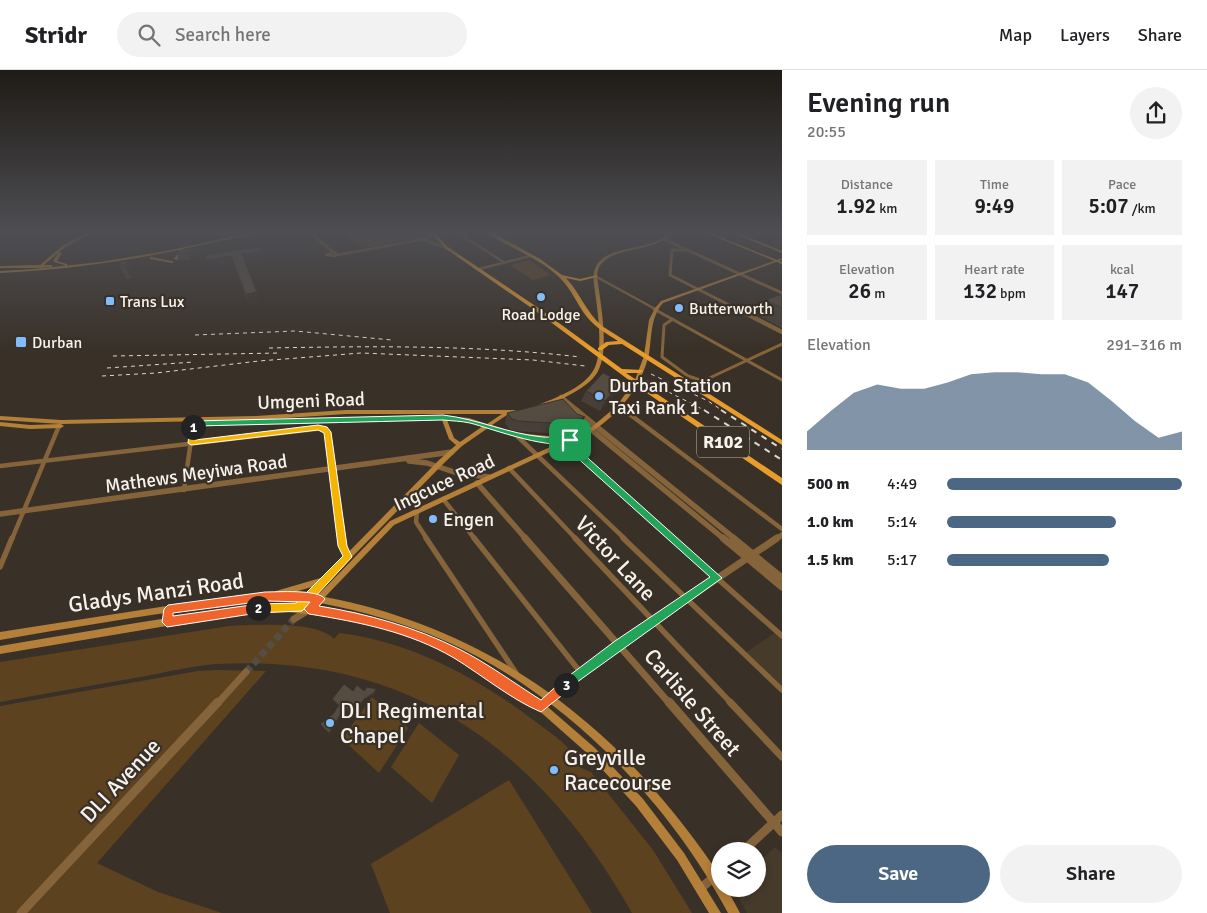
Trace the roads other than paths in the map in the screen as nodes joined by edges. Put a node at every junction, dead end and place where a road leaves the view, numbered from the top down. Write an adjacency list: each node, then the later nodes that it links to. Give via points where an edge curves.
1 (39, 270): 10 (main road)
2 (56, 270): 10 (main road)
3 (479, 270): 22 (highway)
4 (553, 270): 12 (highway)
5 (596, 270): 13 (main road)
6 (669, 270): 14 (street, via 668,274)
7 (732, 270): 11 (street)
8 (751, 270): 11 (main road)
9 (0, 272): 10 (main road)
10 (35, 273)
11 (740, 274): 14 (main road); 15 (street)
12 (560, 275): 13 (highway, via 580,280); 18 (highway, via 585,313)
13 (595, 276): 16 (street); 18 (main road)
14 (696, 289): 16 (main road, via 666,299); 19 (street)
15 (782, 293)
16 (655, 309): 17 (street); 23 (main road)
17 (673, 319): 24 (street); 28 (street, via 664,324 662,357 688,376)
18 (600, 327): 20 (highway, R102); 22 (main road)
19 (782, 332)
20 (623, 342): 22 (highway, via 608,343); 23 (highway, R102)
21 (782, 344): 24 (street)
22 (600, 352): 25 (highway, R102); 31 (main road, via 598,365 591,376)
23 (646, 357): 26 (main road); 30 (highway, R102)
24 (747, 360): 27 (street); 28 (street)
25 (619, 370): 26 (highway); 29 (highway, R102)
26 (640, 371): 29 (main road)
27 (782, 380)
28 (703, 381): 30 (street)
29 (635, 382): 33 (main road, Ingcuce Road); 61 (highway, R102)
30 (703, 392): 50 (highway, R102)
31 (561, 398): 32 (main road); 46 (street)
32 (555, 400): 34 (main road); 46 (street)
33 (619, 406): 46 (main road, Ingcuce Road); 68 (street)
34 (532, 408)
35 (526, 410): 37 (main road, Umgeni Road)
36 (346, 412): 37 (main road, Umgeni Road); 40 (main road); 41 (main road, Umgeni Road)
37 (506, 414): 45 (main road)
38 (443, 417): 40 (main road, Umgeni Road); 45 (main road, Umgeni Road); 51 (main road, via 452,439)
39 (0, 418): 42 (main road, Umgeni Road, via 46,422)
40 (345, 419): 41 (main road, Umgeni Road)
41 (256, 420): 42 (main road, Umgeni Road)
42 (194, 421): 44 (main road, Umgeni Road); 49 (street)
43 (0, 425): 44 (main road, Umgeni Road)
44 (59, 426): 54 (street)
45 (486, 426): 47 (main road, Umgeni Road); 51 (main road)
46 (594, 428): 48 (main road, Ingcuce Road); 70 (street)
47 (516, 436): 48 (main road, Umgeni Road); 53 (street)
48 (568, 442): 53 (main road, Ingcuce Road); 74 (street)
49 (191, 443): 54 (street); 59 (street, via 324,428 328,432); 63 (street)
50 (782, 443)
51 (460, 445): 52 (main road)
52 (452, 452): 55 (street, Mathews Meyiwa Road); 57 (main road)
53 (536, 455): 58 (main road, Ingcuce Road); 80 (street)
54 (44, 460): 56 (street); 66 (street)
55 (396, 461): 57 (street, Mathews Meyiwa Road); 59 (street, Mathews Meyiwa Road)
56 (0, 466)
57 (437, 466): 60 (street, Mathews Meyiwa Road, via 457,473); 71 (main road)
58 (509, 468): 60 (main road, Ingcuce Road); 85 (street, Victor Lane)
59 (334, 470): 63 (street, Mathews Meyiwa Road); 71 (street, via 343,546)
60 (489, 477): 62 (main road, Ingcuce Road)
61 (782, 482)
62 (477, 483): 64 (main road, Ingcuce Road); 88 (street, Carlisle Street)
63 (184, 490): 66 (street, Mathews Meyiwa Road)
64 (443, 499): 65 (main road, Ingcuce Road); 91 (street)
65 (418, 510): 79 (main road, Ingcuce Road, via 386,527); 92 (street, via 415,517 421,531)
66 (24, 511): 67 (street, Mathews Meyiwa Road); 72 (street)
67 (0, 514)
68 (782, 529)
69 (782, 536): 70 (street)
70 (750, 556): 74 (street); 75 (street); 76 (street)
71 (348, 557): 73 (main road)
72 (0, 567)
73 (328, 578): 77 (main road); 78 (main road)
74 (717, 578): 80 (street); 87 (street)
75 (782, 578)
76 (782, 587)
77 (265, 597): 78 (main road, Gladys Manzi Road); 81 (main road, Gladys Manzi Road)
78 (308, 598): 79 (main road, Gladys Manzi Road); 83 (main road)
79 (320, 599): 82 (main road, Ingcuce Road); 92 (main road, Gladys Manzi Road, via 411,622 459,643)
80 (687, 599): 85 (street); 93 (street)
81 (168, 609): 84 (main road); 86 (main road, Gladys Manzi Road)
82 (309, 609): 83 (main road, Gladys Manzi Road); 95 (main road, Gladys Manzi Road, via 356,617 409,632 456,653)
83 (296, 614): 84 (main road, Gladys Manzi Road, via 243,610)
84 (167, 622): 89 (main road, Gladys Manzi Road)
85 (653, 622): 88 (street); 96 (street, Victor Lane)
86 (0, 636)
87 (782, 636)
88 (619, 645): 91 (street); 98 (street, Carlisle Street)
89 (0, 650)
90 (246, 672): 105 (street, DLI Avenue)
91 (581, 673): 94 (street)
92 (519, 677): 94 (main road, Gladys Manzi Road)
93 (782, 690)
94 (551, 698): 95 (street); 101 (main road, Gladys Manzi Road, via 595,734 639,778)
95 (541, 707): 103 (main road, Gladys Manzi Road, via 580,738 624,782)
96 (782, 757)
97 (782, 815): 98 (street)
98 (774, 823): 99 (street, Carlisle Street); 100 (street)
99 (782, 832)
100 (753, 842)
101 (711, 867)
102 (711, 879): 103 (street)
103 (701, 888): 106 (main road, Gladys Manzi Road)
104 (725, 897): 107 (main road, Gladys Manzi Road)
105 (21, 913)
106 (715, 913)
107 (734, 913)

